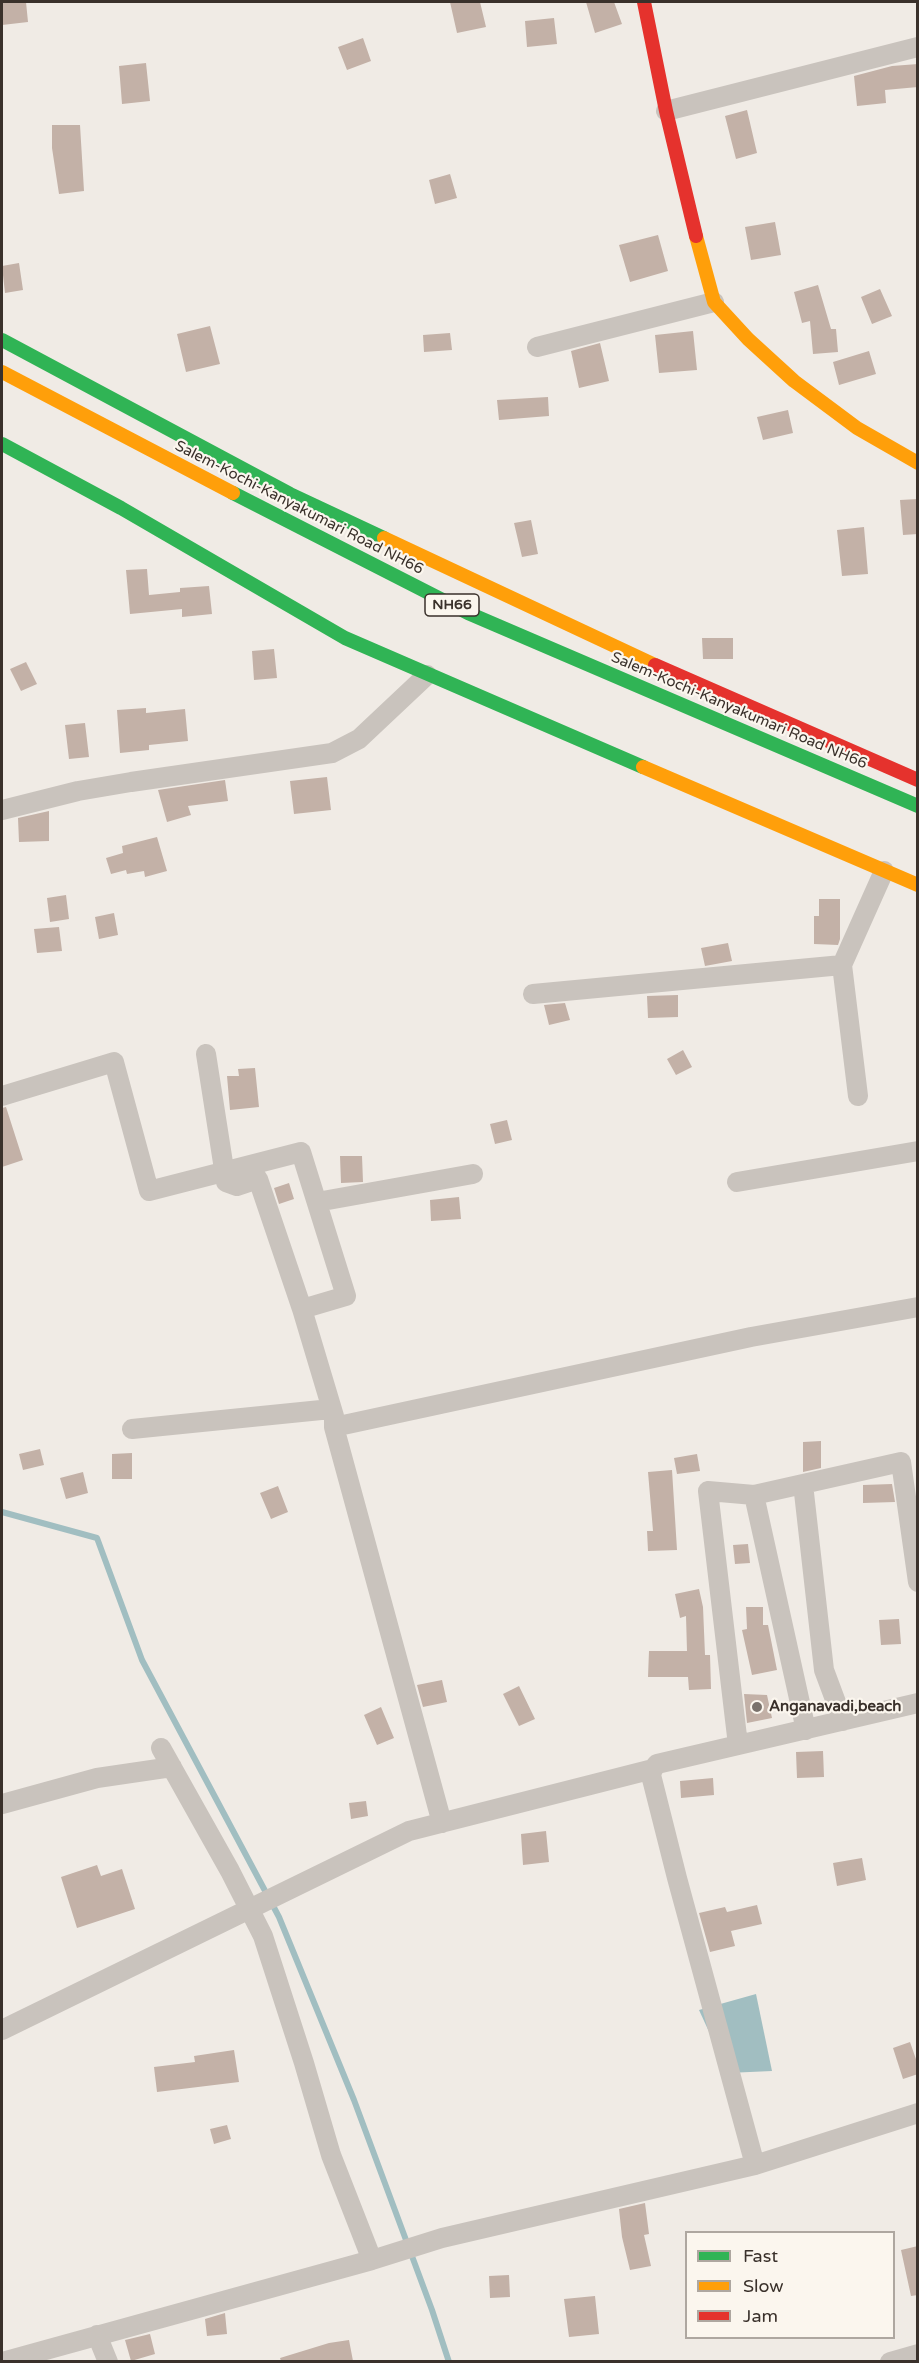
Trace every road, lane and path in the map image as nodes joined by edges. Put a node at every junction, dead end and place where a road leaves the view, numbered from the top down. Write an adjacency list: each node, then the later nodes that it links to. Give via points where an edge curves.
1 (644, 2): 3 (main road)
2 (918, 47): 3 (street)
3 (666, 111): 4 (main road)
4 (714, 302): 6 (street); 9 (main road, via 794,381 856,428)
5 (2, 340): 11 (main road, via 290,494 636,657)
6 (537, 347)
7 (2, 372): 12 (main road, Salem-Kochi-Kanyakumari Road NH66 / NH66, via 468,613)
8 (2, 444): 10 (main road, via 345,638)
9 (918, 463)
10 (427, 675): 13 (street, via 358,738 332,753 130,782); 14 (main road)
11 (918, 780)
12 (918, 806)
13 (2, 810)
14 (884, 871): 15 (main road); 16 (street)
15 (918, 885)
16 (842, 965): 17 (street); 20 (street)
17 (534, 994)
18 (206, 1054): 22 (street)
19 (2, 1096): 22 (street, via 114,1062 149,1191)
20 (858, 1096)
21 (918, 1151): 24 (street)
22 (224, 1170): 25 (street, via 301,1152); 27 (street, via 226,1182 231,1185 258,1179)
23 (473, 1174): 25 (street)
24 (737, 1182)
25 (317, 1202): 27 (street, via 346,1296)
26 (918, 1307): 28 (street)
27 (302, 1309): 28 (street)
28 (333, 1418): 29 (street); 42 (street)
29 (132, 1429)
30 (909, 1460): 31 (street); 33 (street)
31 (803, 1484): 32 (street); 35 (street, via 824,1670)
32 (754, 1496): 36 (street); 37 (street, via 708,1491)
33 (918, 1582)
34 (918, 1703): 35 (street)
35 (843, 1721): 36 (street)
36 (806, 1730): 37 (street)
37 (738, 1746): 40 (street, via 657,1764)
38 (161, 1748): 39 (street)
39 (172, 1767): 41 (street, via 97,1778); 43 (street)
40 (653, 1769): 42 (street); 46 (street, via 651,1775 677,1878)
41 (2, 1804)
42 (442, 1823): 43 (street, via 409,1831)
43 (249, 1910): 44 (street); 47 (street, via 263,1936 331,2155)
44 (2, 2030)
45 (918, 2113): 46 (street)
46 (755, 2165): 47 (street, via 442,2238)
47 (372, 2259): 48 (street)
48 (97, 2335): 50 (street); 51 (street)
49 (918, 2354): 52 (street)
50 (2, 2361)
51 (108, 2361)
52 (890, 2361)

